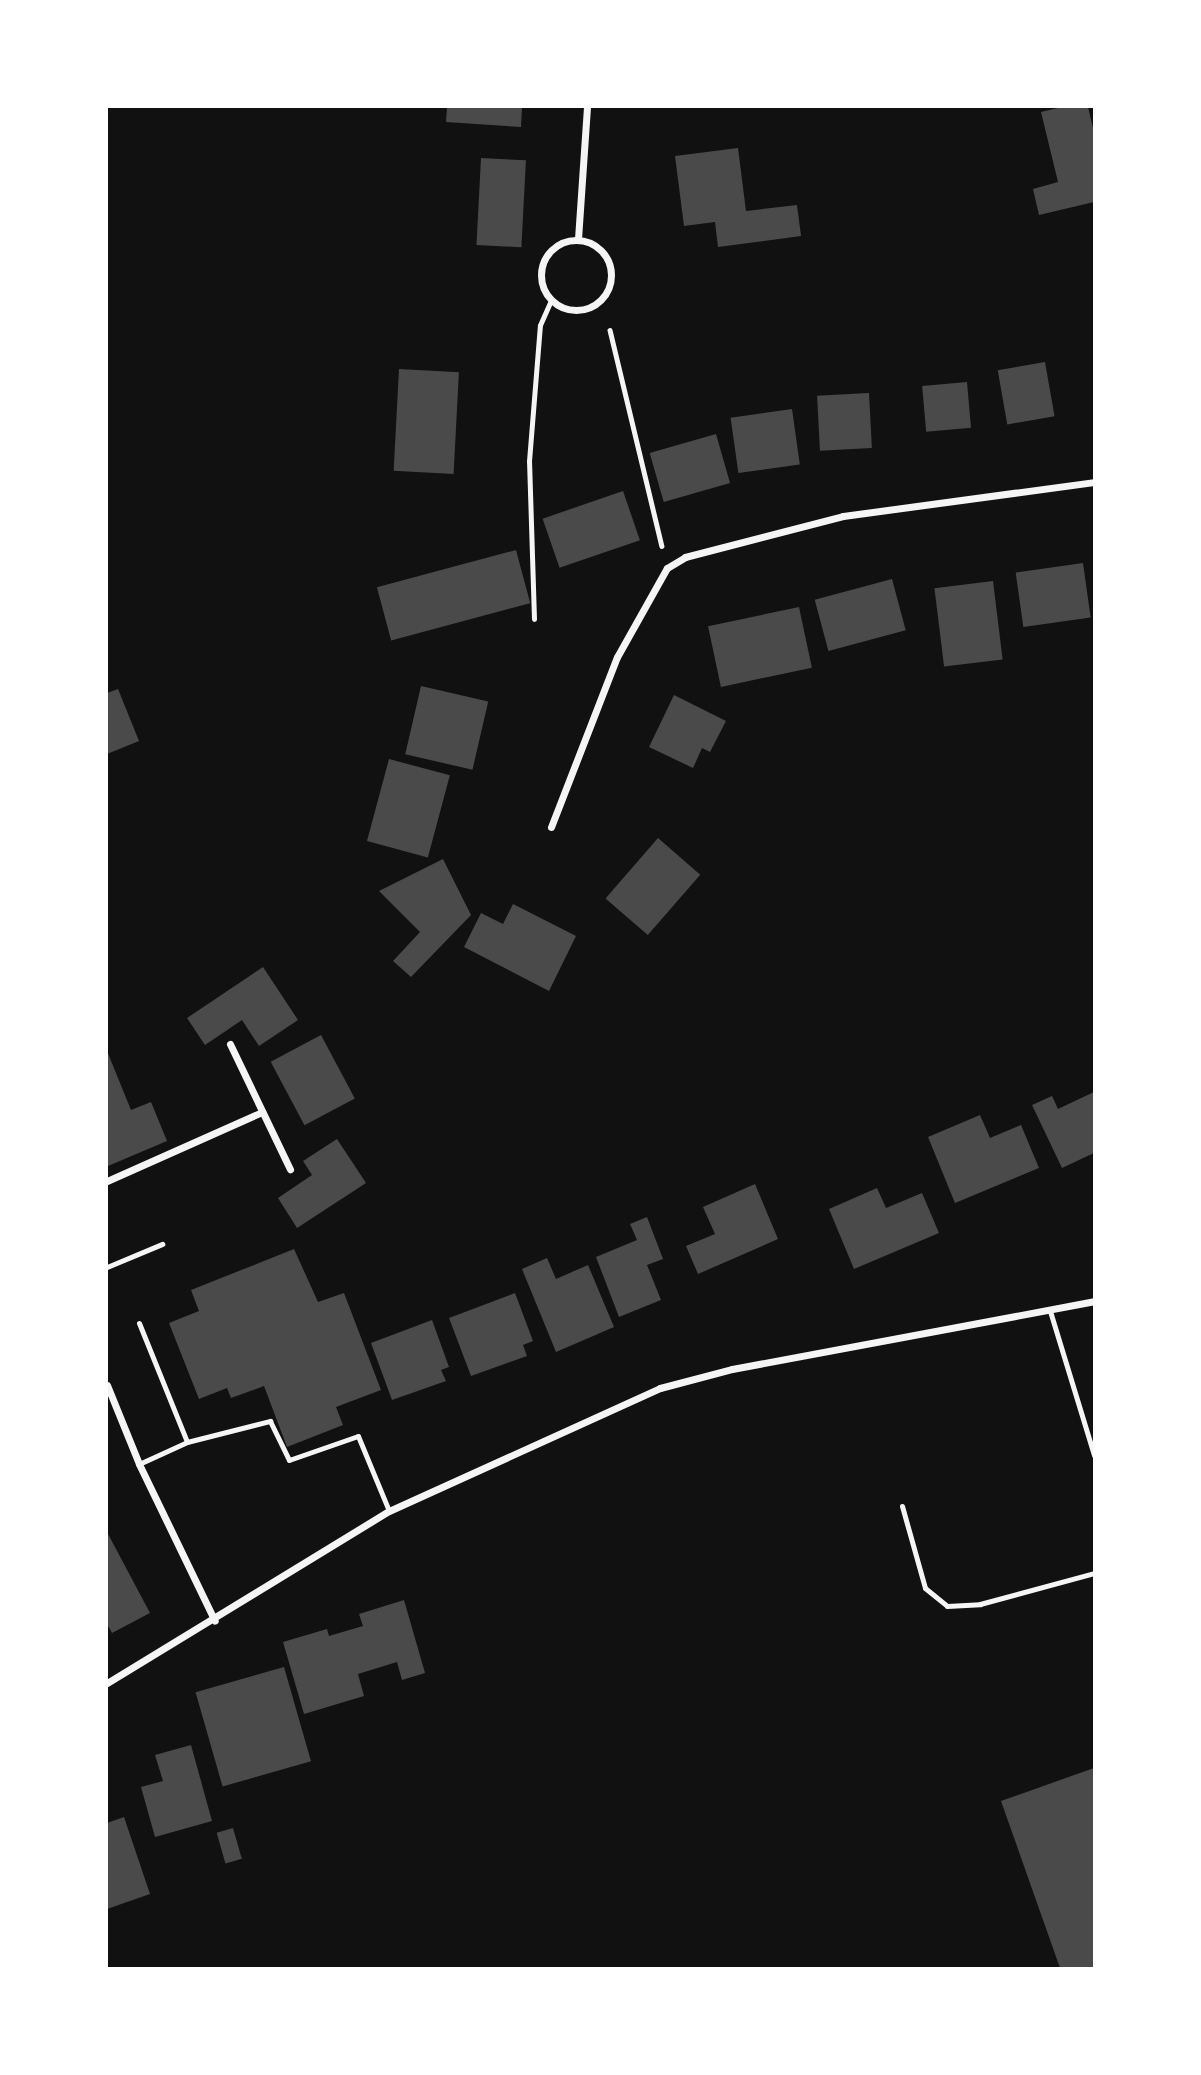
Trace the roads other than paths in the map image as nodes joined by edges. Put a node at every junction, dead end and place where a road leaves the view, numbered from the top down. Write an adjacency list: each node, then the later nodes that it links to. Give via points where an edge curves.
1 (587, 107): 2 (street)
2 (578, 239): 3 (street, via 554,247 542,263 541,283); 3 (street, via 592,243 607,258 609,286 596,304 583,310 562,308)
3 (551, 300): 5 (lane, via 540,325 529,461)
4 (1094, 482): 6 (street, via 843,516 685,557 667,568 617,657)
5 (534, 619)
6 (551, 827)
7 (230, 1044): 8 (street)
8 (262, 1112): 9 (street); 10 (street)
9 (290, 1169)
10 (107, 1181)
11 (162, 1244): 12 (lane)
12 (107, 1266)
13 (1094, 1301): 14 (street)
14 (1050, 1311): 18 (lane); 21 (street, via 733,1368 660,1388)
15 (139, 1323): 17 (lane)
16 (107, 1385): 19 (street)
17 (187, 1442): 19 (lane); 21 (lane, via 270,1421 289,1460 358,1436)
18 (1094, 1455)
19 (139, 1464): 23 (street)
20 (902, 1506): 22 (lane, via 925,1588 947,1606 980,1604)
21 (388, 1511): 23 (street)
22 (1094, 1573)
23 (215, 1621): 24 (street)
24 (107, 1683)

